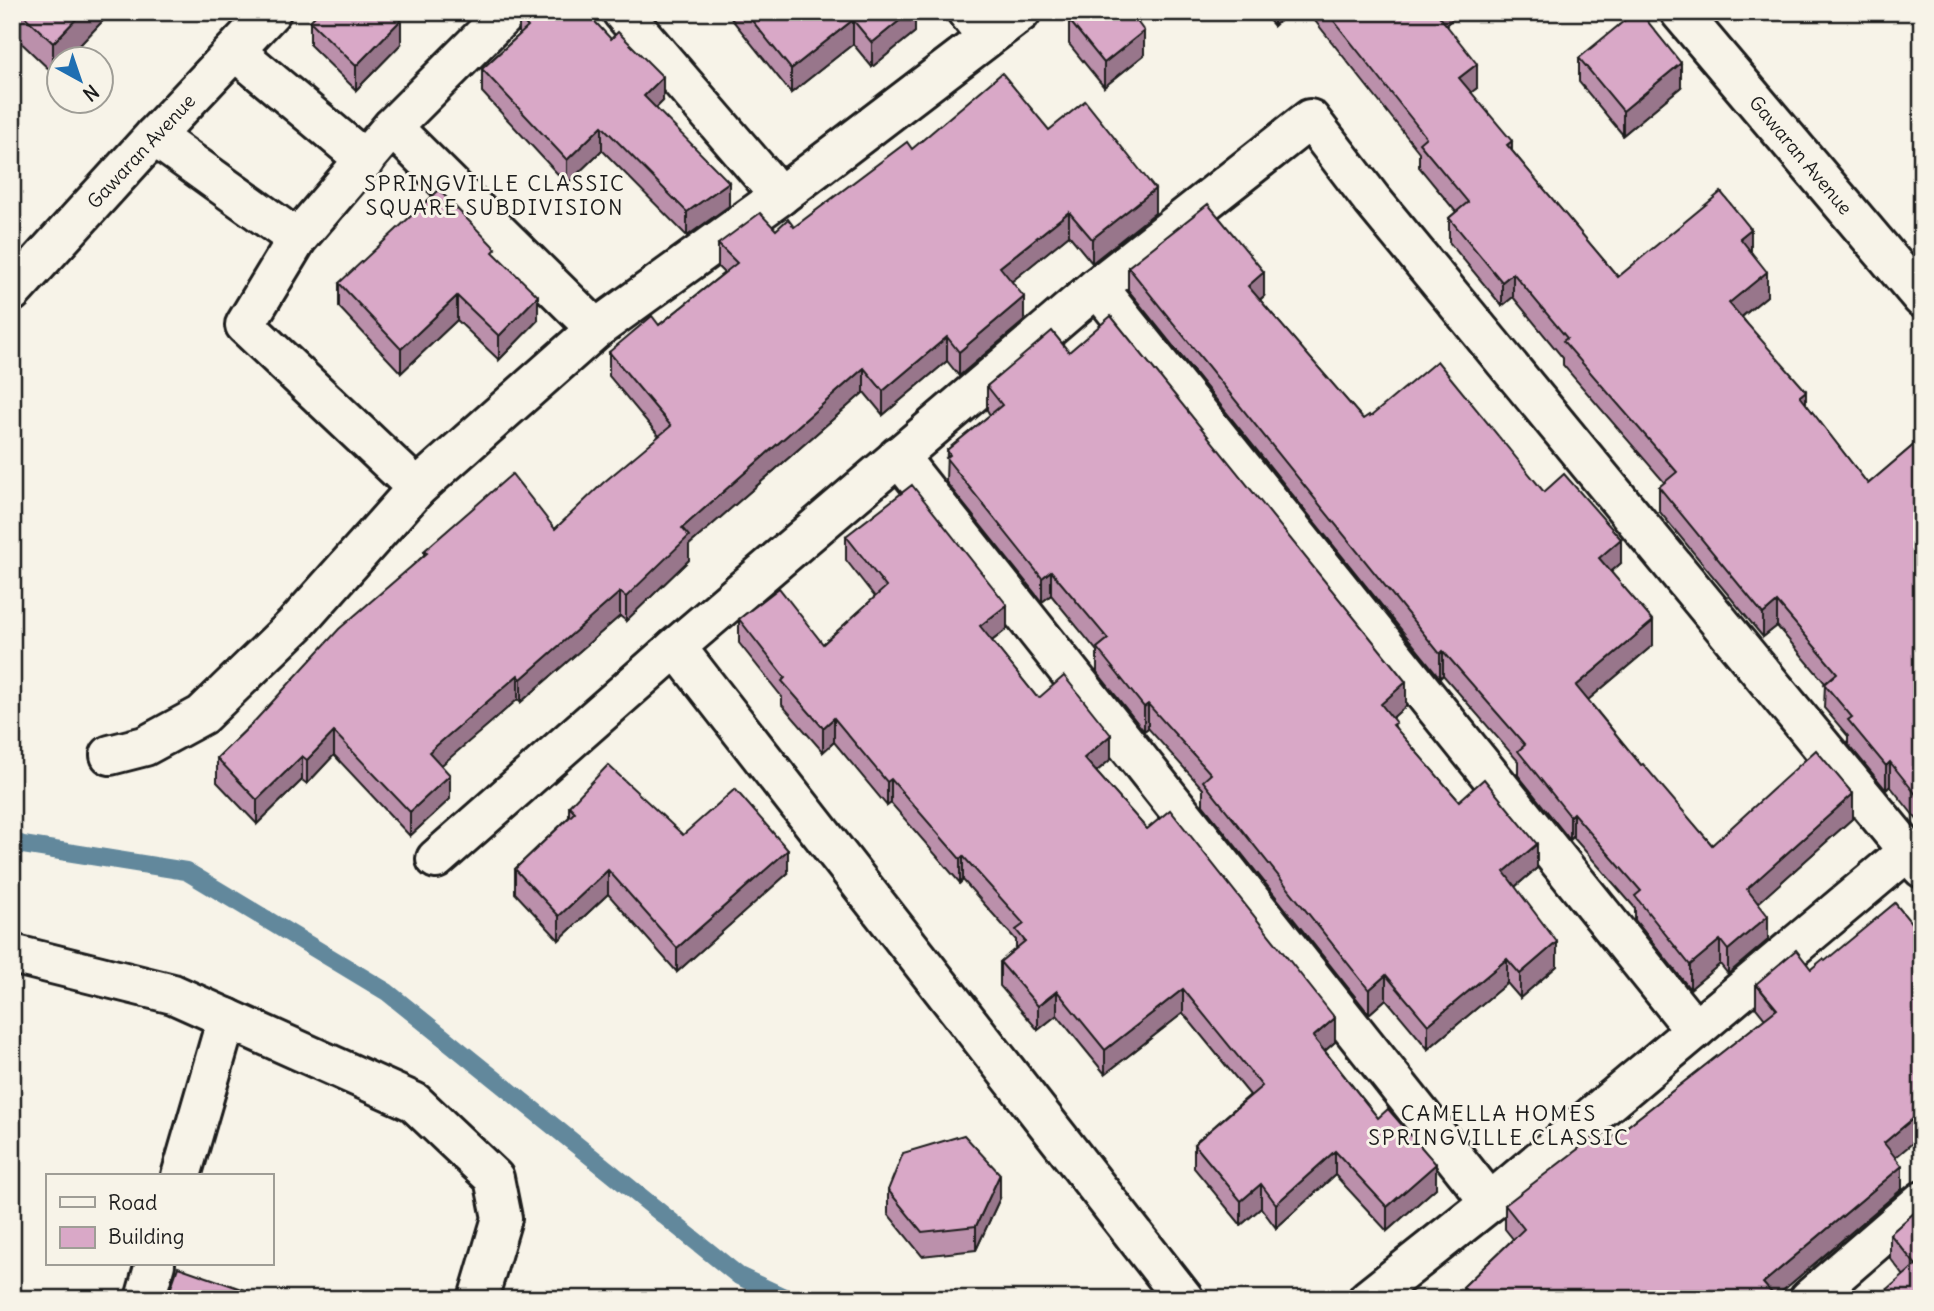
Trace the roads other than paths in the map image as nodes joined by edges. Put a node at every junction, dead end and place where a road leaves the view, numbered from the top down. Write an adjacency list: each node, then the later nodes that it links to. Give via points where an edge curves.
1 (271, 12): 7 (street, Gawaran Avenue)
2 (507, 12): 8 (street)
3 (622, 12): 11 (street)
4 (1021, 12): 6 (street)
5 (1681, 12): 15 (street, Gawaran Avenue)
6 (977, 25): 11 (street)
7 (235, 51): 9 (street, Gawaran Avenue); 10 (street)
8 (392, 127): 10 (street); 16 (street)
9 (154, 135): 12 (street); 14 (street, Gawaran Avenue)
10 (365, 160): 12 (street)
11 (780, 197): 16 (street)
12 (297, 239): 18 (street, via 246,325)
13 (1097, 287): 17 (street); 22 (street, via 1310,119); 25 (street)
14 (12, 292)
15 (1922, 299)
16 (596, 329): 18 (street)
17 (898, 456): 19 (street); 28 (street)
18 (417, 488): 20 (street, via 295,625 202,715 145,747)
19 (676, 646): 21 (street); 32 (street)
20 (110, 755)
21 (436, 859)
22 (1915, 860): 25 (street)
23 (12, 954): 24 (street, via 173,993)
24 (228, 1018): 26 (street); 31 (street, via 414,1102 494,1178 502,1218)
25 (1695, 1030): 28 (street)
26 (182, 1174)
27 (1922, 1201): 34 (street)
28 (1490, 1202): 33 (street)
29 (154, 1266): 30 (street)
30 (145, 1299)
31 (478, 1299)
32 (1184, 1299)
33 (1368, 1299)
34 (1809, 1299)

